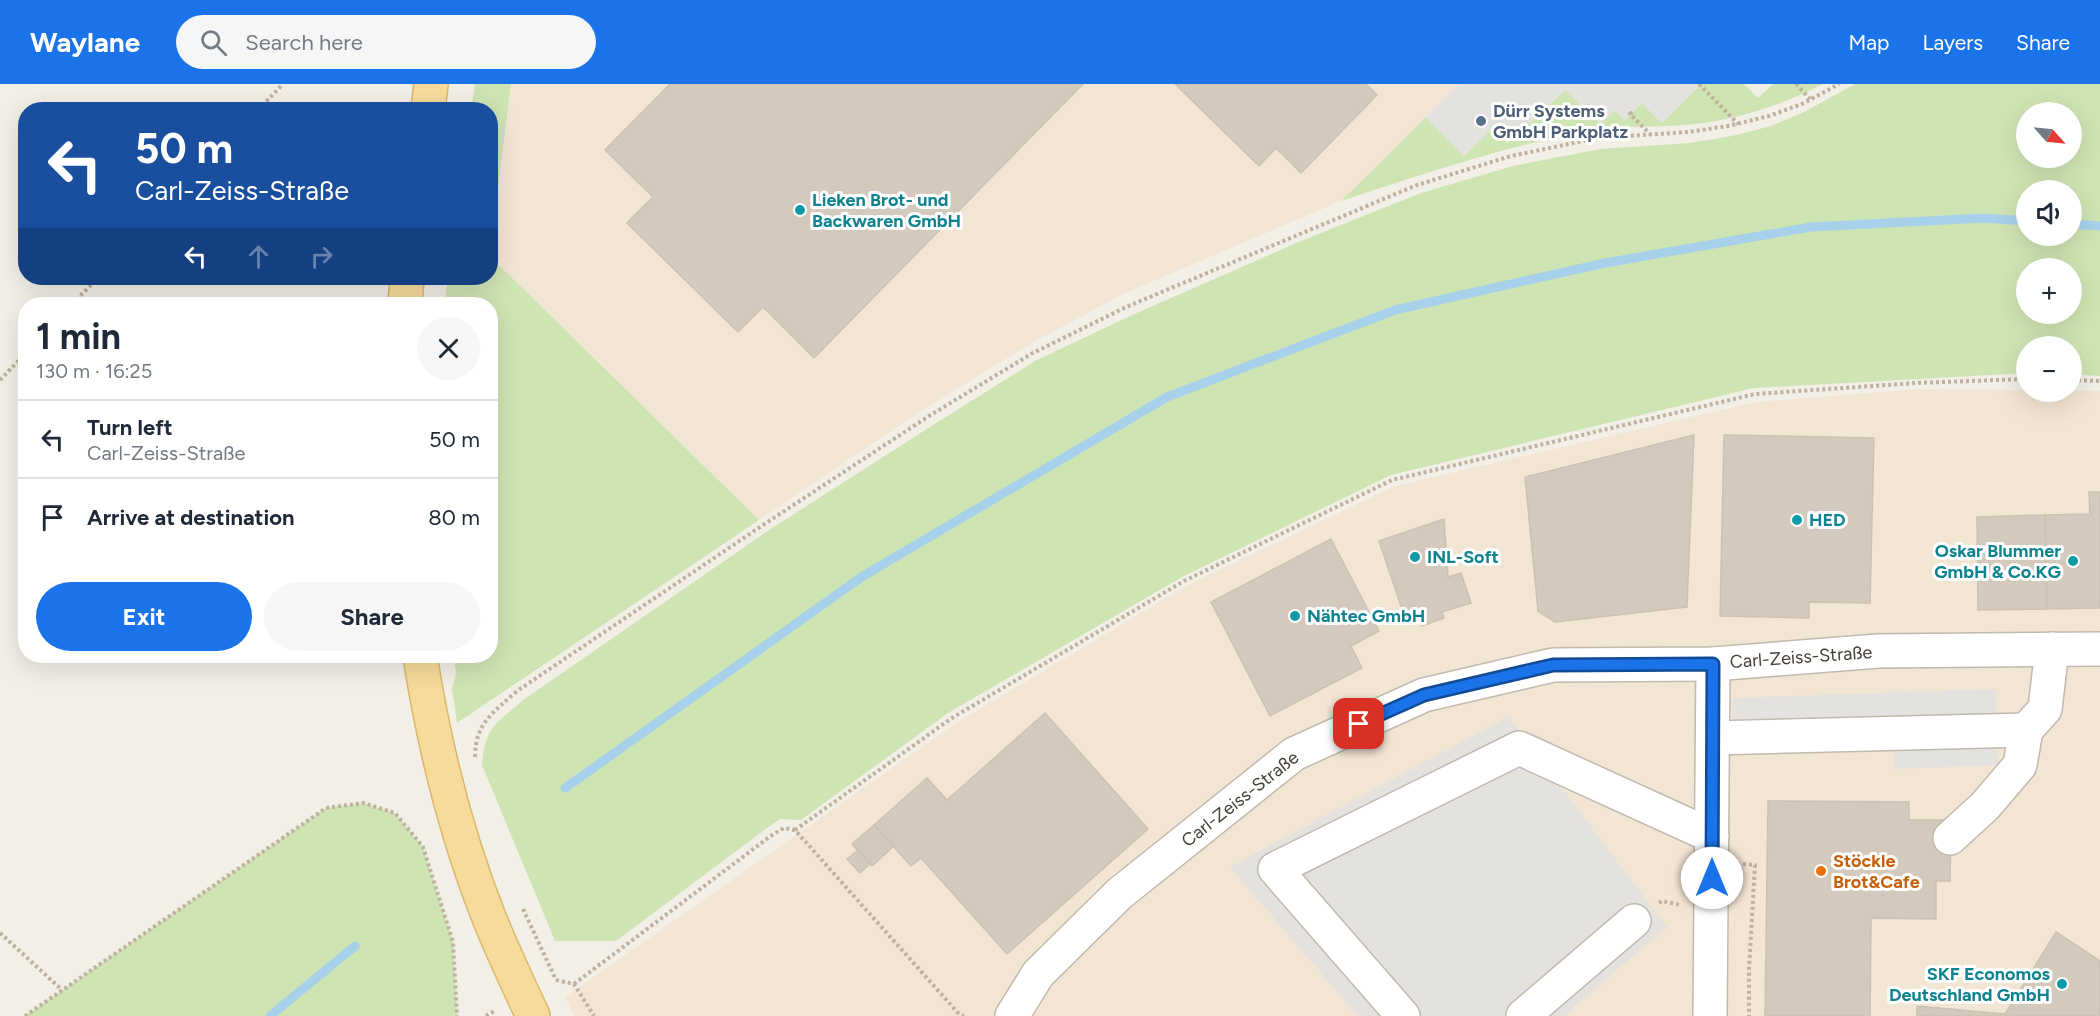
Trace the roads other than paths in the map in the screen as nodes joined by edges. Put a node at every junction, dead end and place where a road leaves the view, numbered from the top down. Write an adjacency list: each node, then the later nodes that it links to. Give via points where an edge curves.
1 (431, 84): 2 (main road)
2 (429, 102)
3 (2100, 649): 4 (street, Carl-Zeiss-Straße)
4 (2052, 650): 6 (street, Carl-Zeiss-Straße, via 1878,651); 7 (street, via 2045,709)
5 (421, 663): 12 (main road, via 454,814 490,918)
6 (1713, 664): 8 (street); 13 (street, Carl-Zeiss-Straße, via 1553,665 1424,695 1294,754 1119,894 1038,974)
7 (2026, 730): 8 (street); 9 (street, via 2020,765 1985,806)
8 (1713, 738): 10 (street)
9 (1950, 838)
10 (1712, 848): 14 (street, via 1519,748 1275,869); 16 (street)
11 (1635, 921): 15 (street)
12 (533, 1016)
13 (1012, 1016)
14 (1403, 1016)
15 (1523, 1016)
16 (1710, 1016)

